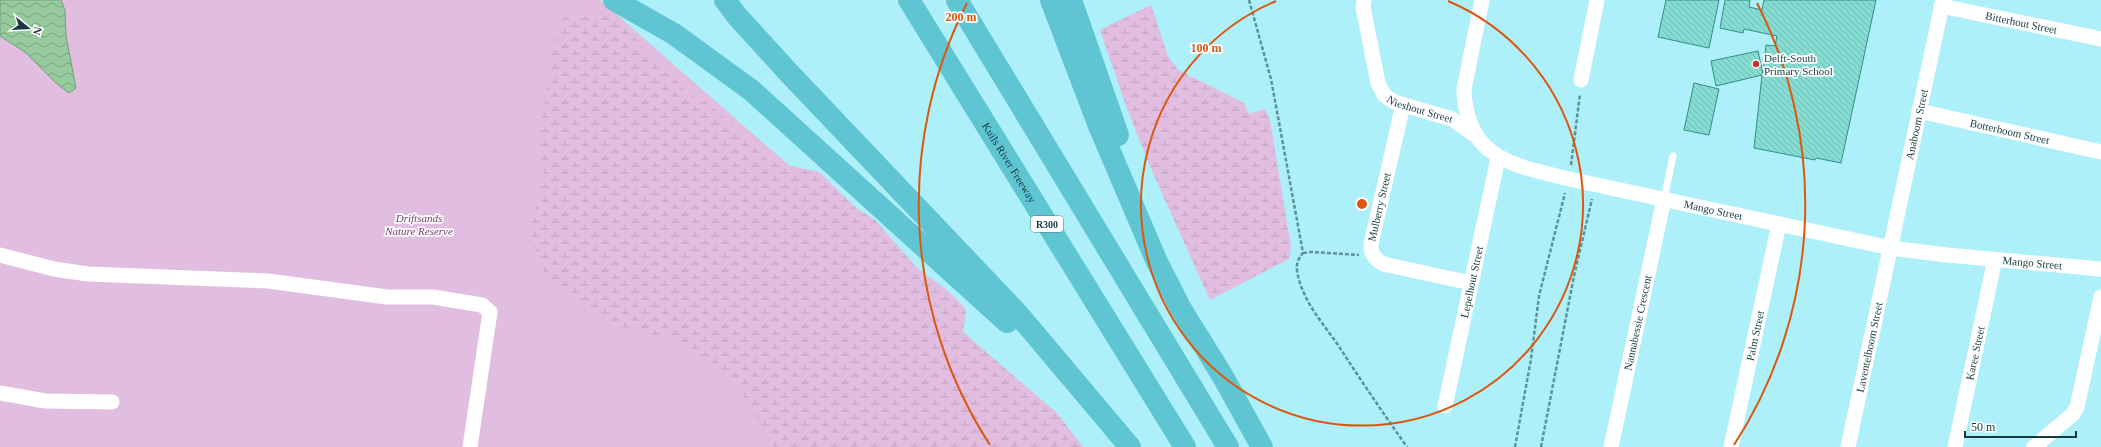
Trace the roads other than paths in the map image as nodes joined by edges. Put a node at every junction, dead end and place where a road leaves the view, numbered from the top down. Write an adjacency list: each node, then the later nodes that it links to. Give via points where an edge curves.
1 (614, 0): 28 (highway, via 674,34 751,90)
2 (725, 0): 28 (highway, via 788,72 1018,314)
3 (909, 0): 34 (highway, Kuils River Freeway / R300)
4 (957, 0): 35 (highway)
5 (1051, 0): 27 (highway, via 1098,126 1157,262 1181,309)
6 (1071, 0): 27 (highway, via 1097,80 1147,209)
7 (1364, 0): 13 (street, Nieshout Street, via 1379,87 1389,99)
8 (1482, 0): 15 (street, Mango Street, via 1464,89 1466,117)
9 (1597, 0): 12 (street)
10 (1942, 3): 11 (street, Bitterhout Street); 14 (street, Anaboom Street)
11 (2101, 39)
12 (1581, 80)
13 (1403, 105): 15 (street, Nieshout Street, via 1452,119); 25 (street, Mulberry Street, via 1371,244 1373,256 1383,264)
14 (1919, 111): 16 (street, Botterboom Street); 21 (street, Anaboom Street)
15 (1478, 137): 18 (street, Mango Street)
16 (2101, 152)
17 (1673, 156): 19 (lane)
18 (1498, 158): 19 (street, Mango Street, via 1517,166 1569,179); 25 (street, Lepelhout Street)
19 (1664, 199): 20 (street, Mango Street); 37 (street, Nannabessie Crescent)
20 (1779, 224): 21 (street, Mango Street); 38 (street, Palm Street)
21 (1891, 248): 23 (street, Mango Street); 39 (street, Laventelboom Street)
22 (0, 255): 32 (street, via 54,270 88,274 268,281 387,297 433,297 482,305 490,312)
23 (1995, 259): 24 (street, Mango Street); 40 (street, Karee Street)
24 (2101, 269)
25 (1471, 283): 31 (street, Lepelhout Street)
26 (2101, 297): 41 (street, via 2077,407 2073,414)
27 (1222, 375): 36 (highway)
28 (1075, 383): 33 (highway)
29 (0, 393): 30 (street, via 45,401)
30 (112, 402)
31 (1445, 406)
32 (470, 447)
33 (1130, 447)
34 (1186, 447)
35 (1228, 447)
36 (1262, 447)
37 (1611, 447)
38 (1731, 447)
39 (1848, 447)
40 (1955, 447)
41 (2034, 447)

